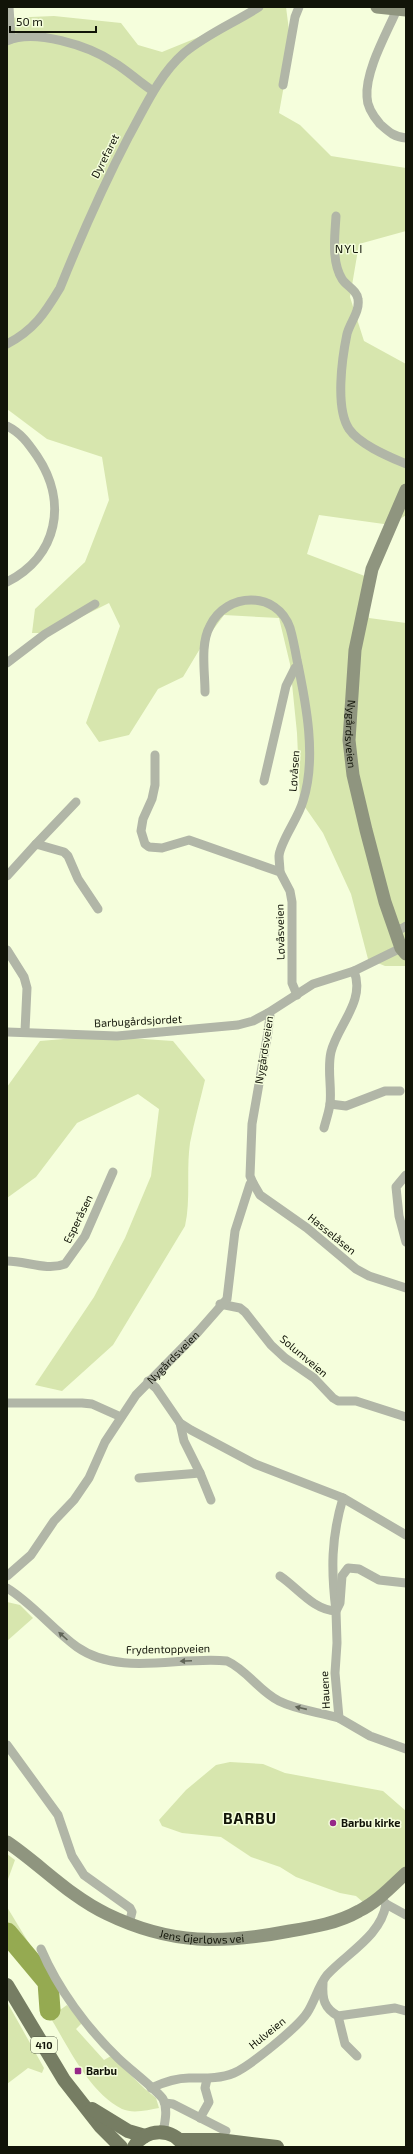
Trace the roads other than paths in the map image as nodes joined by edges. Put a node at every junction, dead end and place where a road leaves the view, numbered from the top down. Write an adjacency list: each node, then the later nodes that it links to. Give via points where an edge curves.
1 (9, 7): 6 (street)
2 (259, 7): 8 (street, Dyrefaret, via 209,34 166,72)
3 (299, 7): 7 (street, via 290,39)
4 (380, 7): 5 (main road)
5 (400, 9): 9 (street, via 376,57 368,80 367,96 376,119 390,134)
6 (9, 40): 8 (street, via 41,37 91,51 112,61)
7 (283, 85)
8 (153, 91): 11 (street, Dyrefaret, via 105,182 60,288 36,323 24,335)
9 (406, 138)
10 (336, 216): 13 (street, via 335,248 338,271 342,280 356,293 358,300 342,360 342,401 346,420 350,430 362,440)
11 (7, 344)
12 (7, 426): 15 (street, via 16,430 27,441 47,471 54,492 55,511 53,528 45,549 34,564 20,576)
13 (406, 464)
14 (406, 490): 27 (main road, Nygårdsveien, via 372,569 355,650 349,740 353,775 381,888)
15 (7, 582)
16 (95, 604): 17 (street, via 45,634)
17 (7, 663)
18 (298, 667): 19 (street, Løvåsen, via 290,629 280,611 260,600 235,603 217,614 209,627 205,644); 21 (street, via 295,668 286,686); 24 (street, Løvåsen, via 306,705 309,765 304,801 279,855)
19 (205, 692)
20 (155, 756): 24 (street, via 155,785 143,819 142,837 149,847 162,848 189,840)
21 (264, 781)
22 (76, 802): 23 (street)
23 (36, 844): 25 (street); 26 (street, via 64,852 68,856 78,879)
24 (280, 872): 31 (street, Løvåsveien, via 290,891 292,902 292,983)
25 (7, 876)
26 (98, 909)
27 (400, 927): 29 (main road, Nygårdsveien)
28 (7, 950): 34 (street, via 24,977 27,988)
29 (404, 951): 30 (street, Nygårdsveien)
30 (354, 971): 31 (street, Nygårdsveien, via 313,984); 36 (street, via 354,1002 331,1051)
31 (297, 995): 32 (street, Nygårdsveien)
32 (268, 1013): 34 (street, Barbugårdsjordet, via 238,1025 148,1034); 40 (street, Nygårdsveien, via 268,1032 252,1124 250,1176)
33 (7, 1032): 34 (street, Barbugårdsjordet)
34 (26, 1032)
35 (400, 1091): 36 (street, via 385,1091 346,1106)
36 (330, 1104): 37 (street)
37 (324, 1128)
38 (113, 1172): 42 (street, Esperåsen, via 85,1236 65,1264 50,1267 23,1261)
39 (406, 1175): 41 (street, via 396,1187 398,1216)
40 (253, 1183): 43 (street, Hasselåsen, via 260,1195 307,1228 356,1268 369,1276); 44 (street, Nygårdsveien, via 247,1190 235,1231 228,1279 229,1291 227,1298)
41 (406, 1242)
42 (7, 1261)
43 (406, 1288)
44 (220, 1304): 45 (street, Nygårdsveien, via 198,1332); 48 (street, Solumveien, via 240,1308 245,1312 271,1345 314,1378 333,1398 338,1401 356,1401)
45 (148, 1381): 47 (street, Nygårdsveien); 49 (street)
46 (7, 1403): 47 (street, via 82,1402)
47 (121, 1417): 55 (street, Nygårdsveien, via 105,1442 89,1478 74,1500 54,1521 31,1555)
48 (406, 1417)
49 (180, 1423): 50 (street, via 184,1441); 52 (street, via 255,1464)
50 (200, 1473): 51 (street); 53 (street)
51 (139, 1478)
52 (343, 1498): 54 (street); 59 (street, Hauene, via 336,1522 332,1553)
53 (211, 1500)
54 (406, 1535)
55 (7, 1576)
56 (280, 1576): 59 (street, via 322,1608)
57 (406, 1583): 59 (street, Hauene, via 379,1580 359,1569 348,1568 342,1576 340,1603)
58 (7, 1588): 60 (street, Frydentoppveien, one-way to 58, via 279,1701 227,1661 129,1663 99,1658 78,1648 22,1598)
59 (336, 1611): 60 (street, Hauene, via 335,1673)
60 (339, 1718): 62 (street, Hauene, via 370,1736)
61 (7, 1745): 67 (street, via 58,1815 78,1866 94,1884 130,1908 132,1912)
62 (406, 1749)
63 (7, 1842): 67 (main road, Jens Gjerløws vei, via 82,1900)
64 (406, 1873): 65 (main road, Jens Gjerløws vei)
65 (383, 1900): 66 (street); 67 (main road, Jens Gjerløws vei, via 327,1924 239,1940 188,1939); 69 (street, Hulveien, via 384,1912 368,1937)
66 (406, 1915)
67 (129, 1924)
68 (41, 1949): 75 (street, via 50,1970 69,2001 115,2055)
69 (323, 1982): 72 (street, via 323,2000 326,2007); 74 (street, Hulveien, via 307,2013 298,2024 242,2069 230,2075)
70 (7, 1985): 76 (main road, 410, via 64,2080)
71 (406, 2011): 72 (street, via 395,2008)
72 (338, 2016): 73 (street, via 345,2044)
73 (356, 2056)
74 (207, 2079): 75 (street, Hulveien, via 188,2078); 78 (street, via 205,2088 209,2102)
75 (151, 2088): 77 (street, via 160,2094)
76 (82, 2103): 81 (main road, 410, via 128,2131); 84 (main road, 410)
77 (165, 2103): 78 (street, via 173,2104); 80 (street)
78 (200, 2118): 79 (street)
79 (226, 2131)
80 (164, 2132): 81 (main road, 410); 82 (main road)
81 (145, 2136): 85 (main road)
82 (182, 2143): 83 (main road, via 219,2140)
83 (253, 2144): 86 (main road); 87 (main road)
84 (121, 2147)
85 (134, 2147)
86 (236, 2147)
87 (277, 2147)

